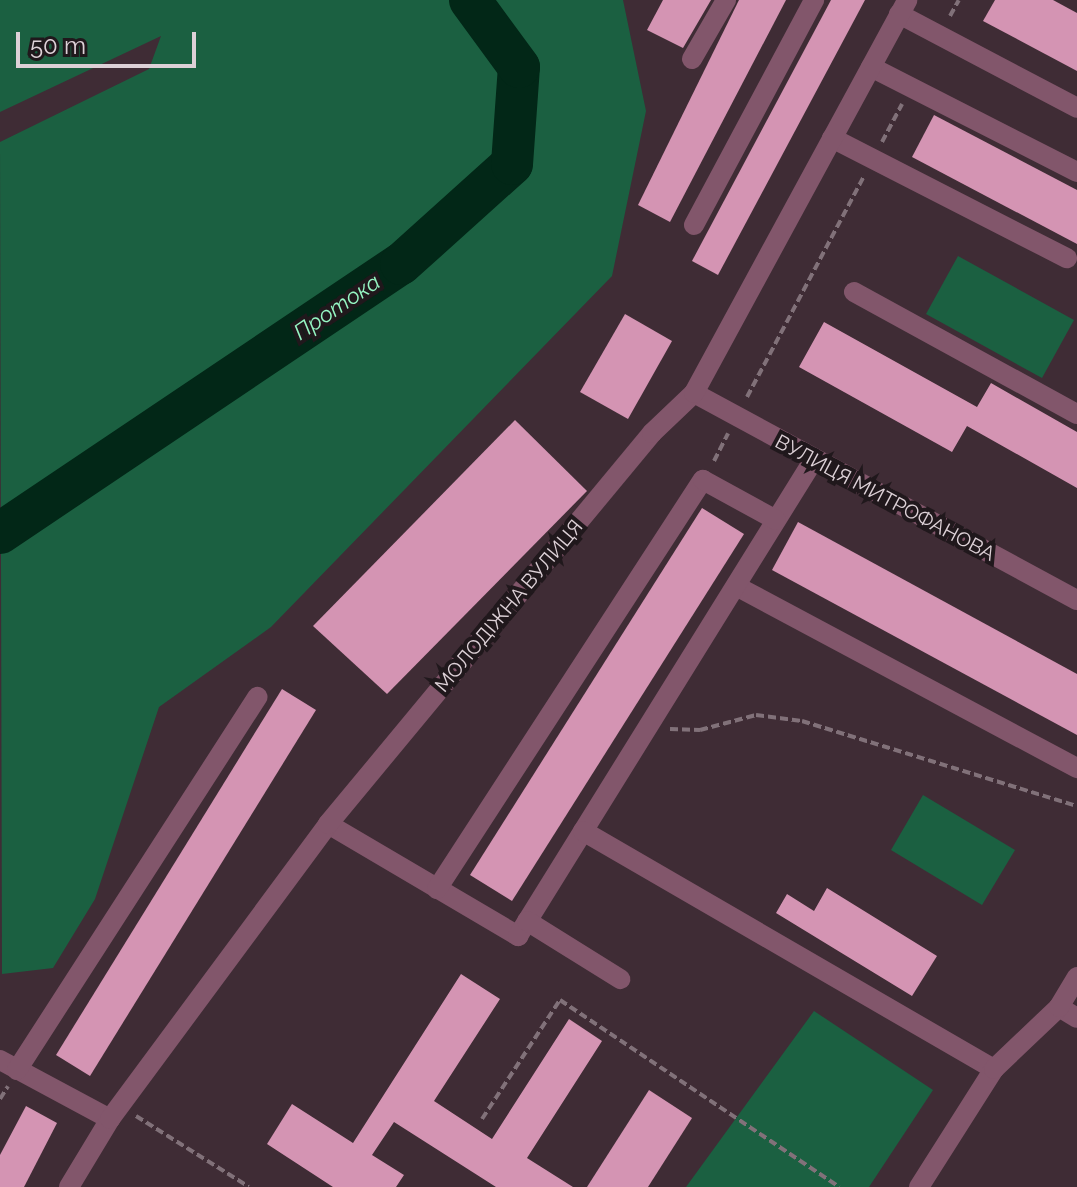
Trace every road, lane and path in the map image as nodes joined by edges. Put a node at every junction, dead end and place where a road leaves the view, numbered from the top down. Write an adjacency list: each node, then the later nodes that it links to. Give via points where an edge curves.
1 (726, 0): 6 (street)
2 (814, 0): 13 (street)
3 (959, 0): 5 (path)
4 (903, 7): 5 (street); 7 (street, МОЛОДІЖНА ВУЛИЦЯ)
5 (940, 36): 9 (street)
6 (692, 59)
7 (871, 67): 8 (street); 10 (street, МОЛОДІЖНА ВУЛИЦЯ)
8 (911, 88): 11 (path); 12 (street)
9 (1077, 108)
10 (832, 138): 11 (street); 16 (street, МОЛОДІЖНА ВУЛИЦЯ)
11 (873, 159): 14 (street); 18 (path)
12 (1077, 172)
13 (694, 225)
14 (1067, 258)
15 (854, 292): 17 (street)
16 (694, 393): 18 (street, ВУЛИЦЯ МИТРОФАНОВА); 28 (street, МОЛОДІЖНА ВУЛИЦЯ, via 652,433)
17 (1077, 414)
18 (737, 417): 19 (street, ВУЛИЦЯ МИТРОФАНОВА); 20 (path)
19 (813, 461): 21 (street); 23 (street, ВУЛИЦЯ МИТРОФАНОВА)
20 (703, 480): 21 (street); 30 (street)
21 (776, 520): 22 (street)
22 (736, 586): 25 (street); 26 (street)
23 (1077, 600)
24 (257, 697): 35 (street)
25 (647, 727): 27 (path, via 700,730 756,715 802,721); 29 (street)
26 (1077, 768)
27 (1077, 806)
28 (328, 824): 30 (street); 37 (street, МОЛОДІЖНА ВУЛИЦЯ)
29 (583, 831): 31 (street); 36 (street)
30 (437, 889): 31 (street, via 518,936)
31 (527, 921): 33 (street)
32 (1077, 977): 34 (street)
33 (620, 979)
34 (1068, 1013): 36 (street)
35 (8, 1065): 37 (street)
36 (994, 1069): 42 (street)
37 (115, 1113): 39 (street, МОЛОДІЖНА ВУЛИЦЯ); 40 (path)
38 (482, 1119): 41 (path, via 560,1000)
39 (69, 1187)
40 (249, 1187)
41 (839, 1187)
42 (919, 1187)

